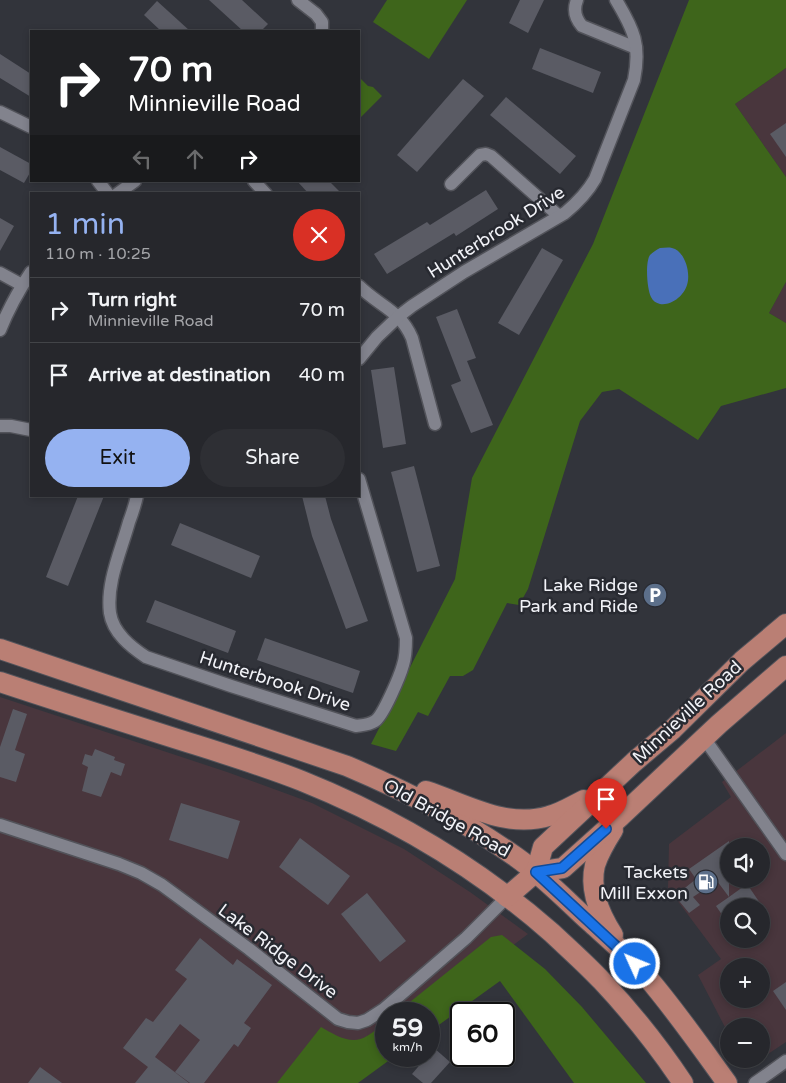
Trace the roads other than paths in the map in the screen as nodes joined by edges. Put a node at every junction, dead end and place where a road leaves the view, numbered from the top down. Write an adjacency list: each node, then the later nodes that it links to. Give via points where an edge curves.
1 (298, 0): 4 (street, via 316,14 322,22)
2 (577, 0): 5 (street, via 575,14 582,26)
3 (616, 0): 5 (street, Hunterbrook Drive, via 633,31)
4 (322, 30)
5 (636, 48): 15 (street, Hunterbrook Drive, via 634,80 595,179 578,203)
6 (0, 112): 7 (street)
7 (30, 127)
8 (99, 182): 12 (street)
9 (134, 182): 13 (street)
10 (255, 182): 14 (street)
11 (452, 184): 15 (street, via 480,155 486,154)
12 (106, 192)
13 (120, 192)
14 (264, 192)
15 (559, 216): 20 (street, Hunterbrook Drive, via 464,272)
16 (0, 273): 18 (street)
17 (30, 273): 18 (street)
18 (22, 285): 21 (street)
19 (360, 287): 20 (street)
20 (398, 316): 22 (street, Hunterbrook Drive); 23 (street, via 412,338)
21 (0, 330)
22 (360, 358)
23 (435, 424)
24 (0, 426): 25 (street)
25 (30, 430)
26 (360, 482): 27 (street, Hunterbrook Drive, via 406,638 406,652 403,667 382,714 368,725 356,726 146,657 126,641 110,613 110,594)
27 (137, 497)
28 (786, 624): 34 (main road, Minnieville Road)
29 (0, 649): 33 (main road, Old Bridge Road)
30 (786, 666): 32 (main road, Minnieville Road)
31 (0, 682): 39 (main road, Old Bridge Road, via 243,759 324,790 421,839)
32 (704, 738): 35 (main road, Minnieville Road); 37 (street)
33 (376, 778): 34 (main road, via 431,792 485,813 516,819 549,816); 38 (main road, Old Bridge Road, via 495,842)
34 (604, 790): 38 (main road, Minnieville Road, via 543,847)
35 (621, 816): 38 (main road, Minnieville Road, via 562,868); 40 (main road, via 595,865 594,890 608,928)
36 (0, 825): 39 (street, Lake Ridge Drive, via 119,864 162,885 338,1019 348,1022 368,1020 384,1009 466,938)
37 (786, 854)
38 (536, 872): 39 (main road); 40 (main road, Old Bridge Road)
39 (507, 896): 42 (main road, Old Bridge Road, via 601,980 633,1015)
40 (624, 952): 43 (main road, Old Bridge Road, via 674,1011)
41 (786, 1061): 44 (street)
42 (683, 1083)
43 (726, 1083)
44 (755, 1083)

